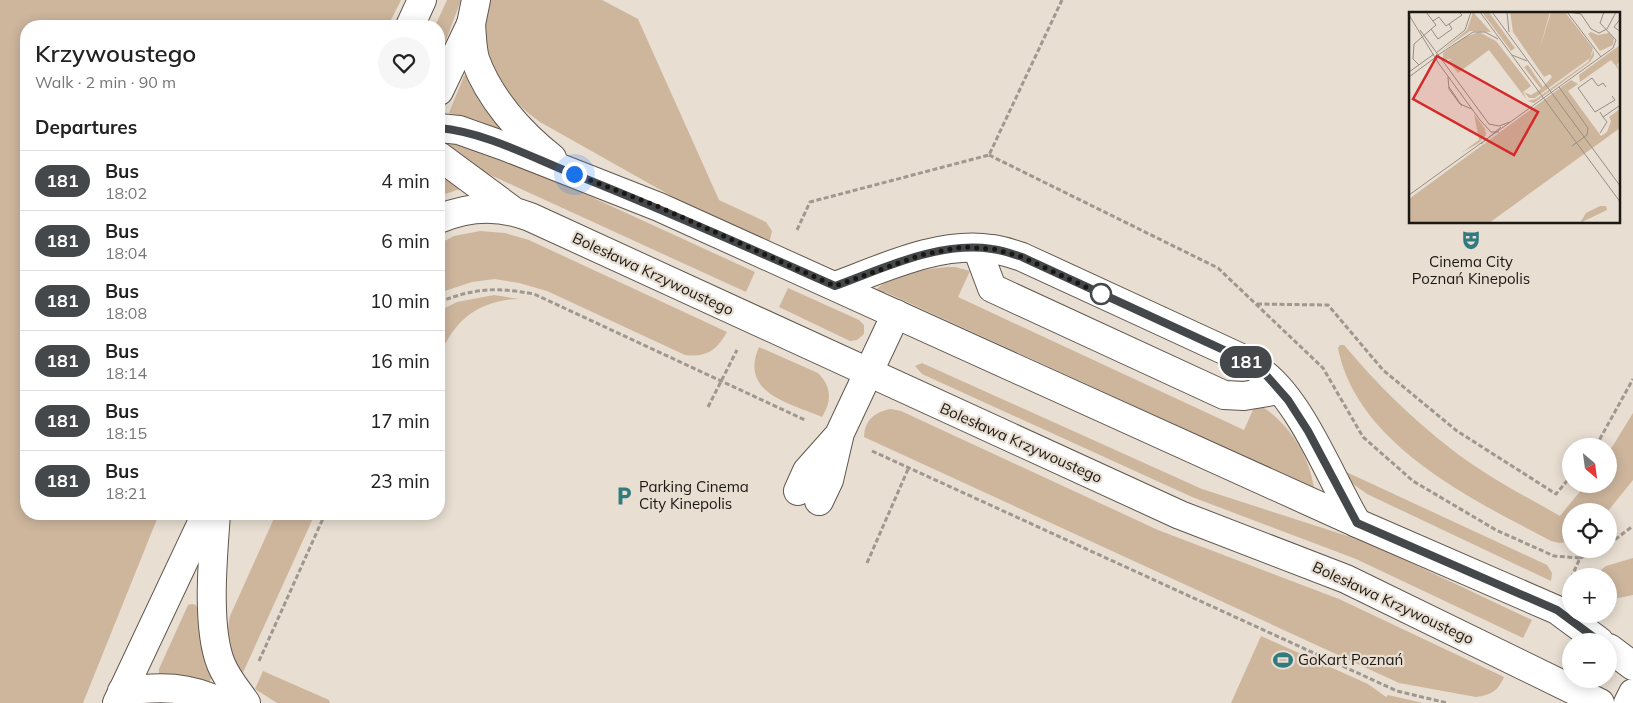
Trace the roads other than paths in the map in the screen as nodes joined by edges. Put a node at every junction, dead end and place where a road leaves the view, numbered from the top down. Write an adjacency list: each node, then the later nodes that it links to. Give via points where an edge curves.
1 (422, 0): 3 (street)
2 (474, 12): 4 (street); 7 (street, via 475,57 504,110 538,147)
3 (413, 20)
4 (445, 77)
5 (445, 129): 7 (street, via 459,130)
6 (445, 161): 8 (street)
7 (574, 174): 11 (street, via 659,207)
8 (514, 211): 9 (street, Bolesława Krzywoustego, via 485,208); 13 (street, Bolesława Krzywoustego)
9 (445, 217)
10 (977, 248): 11 (street, via 962,247 921,255); 14 (street, via 1022,257 1239,357 1266,375); 14 (street, via 992,288 1224,396)
11 (835, 286): 12 (street)
12 (896, 314): 13 (street); 18 (street)
13 (868, 374): 15 (street, via 839,435 807,471); 25 (street, Bolesława Krzywoustego, via 1180,515 1346,578)
14 (1279, 390): 18 (street, via 1308,431)
15 (809, 496)
16 (203, 520): 23 (street)
17 (216, 520): 24 (street, via 215,637 221,664 235,689)
18 (1357, 523): 19 (street, via 1557,610)
19 (1588, 633)
20 (1617, 654): 21 (street)
21 (1633, 666)
22 (1633, 693): 26 (street)
23 (120, 697): 24 (street, via 174,688)
24 (237, 701)
25 (1600, 703)
26 (1628, 703)

